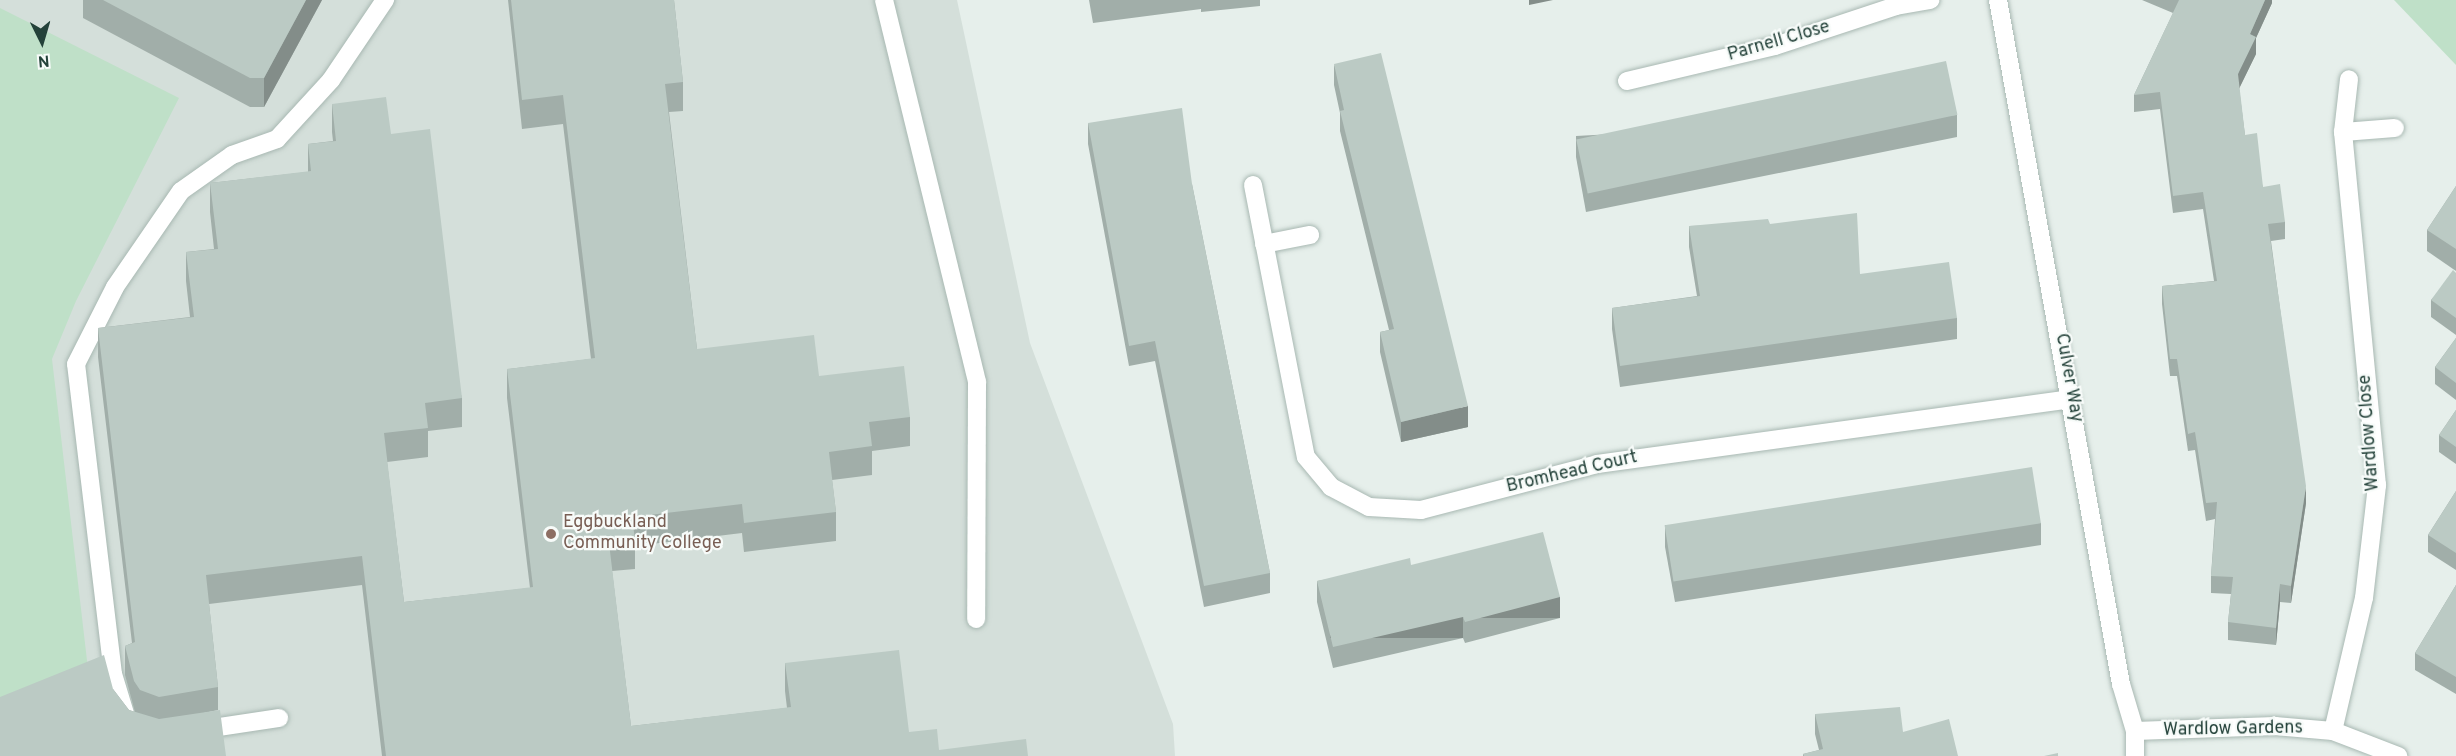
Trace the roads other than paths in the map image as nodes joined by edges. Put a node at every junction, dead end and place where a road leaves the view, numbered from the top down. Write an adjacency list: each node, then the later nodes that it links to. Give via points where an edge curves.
1 (386, 0): 17 (street, via 331,80 277,140 232,155 181,191 115,287 76,364 113,674 124,715)
2 (884, 0): 13 (street, via 977,382)
3 (1930, 0): 6 (street, Parnell Close, via 1896,6 1775,46)
4 (1998, 0): 12 (street, Culver Way)
5 (2349, 79): 8 (street, Wardlow Close)
6 (1627, 81)
7 (2395, 128): 8 (street)
8 (2343, 132): 16 (street, Wardlow Close, via 2377,485 2364,598)
9 (1253, 185): 11 (street, Bromhead Court)
10 (1310, 235): 11 (street)
11 (1264, 244): 12 (street, Bromhead Court, via 1306,457 1331,488 1369,507 1421,510 1596,464)
12 (2072, 399): 15 (street, Culver Way, via 2121,684)
13 (976, 619)
14 (279, 718): 18 (street)
15 (2135, 731): 16 (street, Wardlow Gardens, via 2275,726); 19 (street, Culver Way)
16 (2333, 731): 20 (street, Wardlow Gardens)
17 (139, 732)
18 (180, 733)
19 (2135, 756)
20 (2398, 756)

